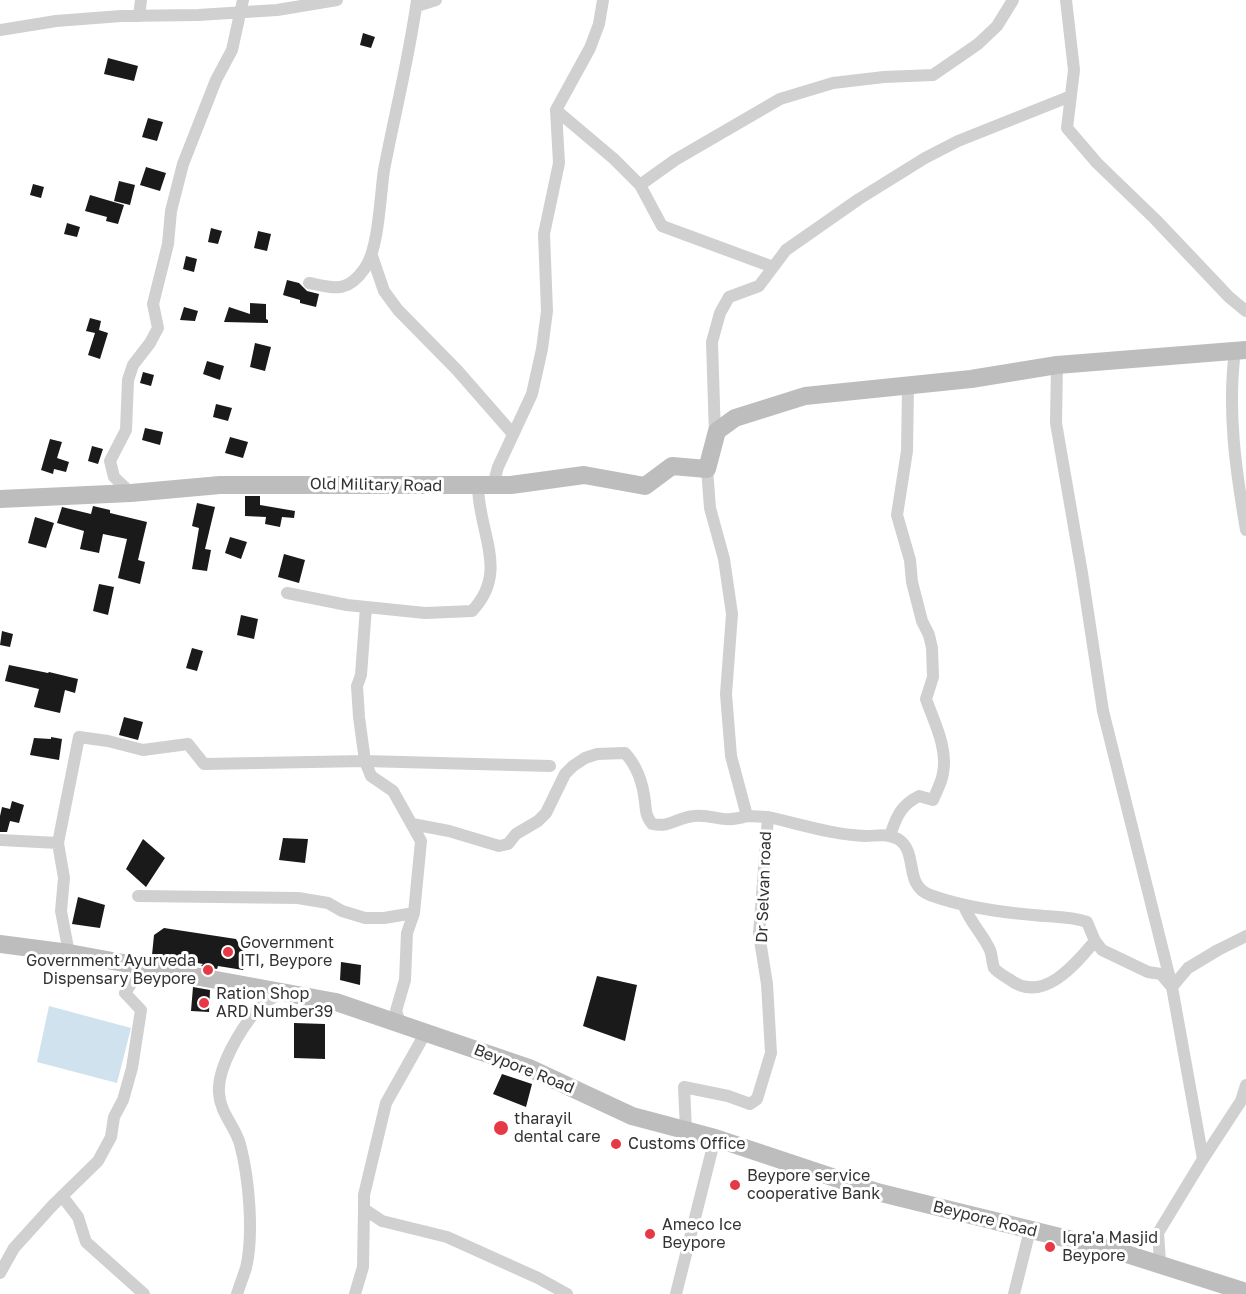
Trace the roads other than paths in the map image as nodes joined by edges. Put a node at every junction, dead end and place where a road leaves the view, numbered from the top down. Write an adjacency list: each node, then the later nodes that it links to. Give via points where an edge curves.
1 (141, 0): 9 (street)
2 (337, 0): 8 (street, via 278,10)
3 (436, 0): 7 (street)
4 (603, 0): 12 (street, via 591,48)
5 (1013, 0): 13 (street, via 997,26 933,75 832,83 780,99 675,159)
6 (1066, 0): 11 (street, via 1074,70)
7 (417, 3): 14 (street, via 384,170)
8 (242, 6): 9 (street); 25 (street, via 232,50 188,153 171,211 168,244 153,304 158,328 133,365 128,380 126,430 110,461 114,477)
9 (139, 16): 10 (street, via 56,21)
10 (0, 30)
11 (1071, 96): 15 (street, via 925,158 817,227 786,250); 17 (street, via 1067,128 1097,164)
12 (556, 110): 13 (street); 21 (street, via 559,163 544,234 547,311 542,349 532,394)
13 (640, 185): 15 (street, via 662,226)
14 (372, 256): 16 (street, via 356,279 343,286 334,289); 21 (street, via 384,291 398,310)
15 (773, 267): 22 (street, via 759,286 729,297 720,313 712,342)
16 (309, 283)
17 (1246, 311)
18 (1240, 350): 19 (main road); 27 (street, via 1231,376 1235,465)
19 (1057, 365): 20 (main road); 46 (street, via 1056,423 1103,711)
20 (908, 386): 22 (main road, via 806,396 735,418); 35 (street, via 907,451 897,515 932,648 933,677 926,699 936,719 944,773 933,800 919,796 899,811)
21 (513, 434): 24 (street)
22 (716, 435): 23 (main road)
23 (707, 469): 24 (main road, Old Military Road, via 672,466 645,486 584,475); 32 (street, Dr Selvan road, via 710,508 724,560 732,614 726,694 731,756)
24 (485, 485): 25 (main road, Old Military Road, via 220,485); 29 (street, via 478,502 492,576 483,599 472,611 426,613)
25 (131, 493): 26 (main road, Old Military Road)
26 (0, 499)
27 (1246, 530)
28 (287, 593): 29 (street)
29 (366, 607): 30 (street, via 357,686)
30 (365, 761): 31 (street); 34 (street, via 371,776 393,791); 37 (street, via 204,764 188,744 143,750 79,737)
31 (550, 766)
32 (747, 816): 33 (street, Dr Selvan road); 34 (street, via 733,820 691,816 663,826 652,825 646,816 634,763 625,753 597,754 573,766 546,813 508,844 498,846)
33 (768, 817): 35 (street, via 825,831); 50 (street, Dr Selvan road, via 759,933 771,1053 757,1099 750,1104 684,1087)
34 (412, 824): 40 (street, via 422,841)
35 (890, 836): 39 (street, via 899,839 908,851 912,875 922,890)
36 (0, 840): 37 (street)
37 (58, 843): 44 (street)
38 (138, 896): 40 (street, via 298,898 328,903 365,918)
39 (964, 906): 42 (street, via 1074,918 1087,922); 42 (street, via 989,949 995,969 1016,985 1033,988 1052,983 1074,966)
40 (414, 913): 48 (street, via 407,933 405,980 396,1011 400,1022)
41 (1246, 936): 46 (street, via 1188,968)
42 (1095, 941): 46 (street, via 1102,950 1148,972 1161,974)
43 (0, 944): 44 (main road, Beypore Road)
44 (69, 953): 45 (main road, Beypore Road)
45 (142, 967): 47 (main road, Beypore Road); 53 (street, via 125,993 141,1010 132,1068 111,1137 98,1161)
46 (1172, 987): 52 (street)
47 (282, 992): 48 (main road, Beypore Road, via 336,1002); 60 (street, via 256,1010 231,1047 220,1074 219,1094 224,1114 239,1142 247,1192 246,1266)
48 (424, 1031): 50 (main road, Beypore Road, via 529,1068 632,1116); 54 (street, via 386,1103)
49 (1246, 1085): 52 (street, via 1241,1101)
50 (686, 1130): 51 (main road, Beypore Road)
51 (715, 1138): 55 (main road, Beypore Road, via 877,1192); 63 (street)
52 (1203, 1159): 56 (street, via 1158,1233 1160,1262)
53 (62, 1196): 57 (street, via 14,1248); 59 (street, via 78,1218 86,1242)
54 (364, 1209): 61 (street, via 363,1267); 62 (street, via 382,1221 447,1237)
55 (1030, 1230): 56 (main road, Beypore Road); 64 (street)
56 (1176, 1270): 58 (main road, Beypore Road)
57 (0, 1273)
58 (1246, 1292)
59 (144, 1294)
60 (237, 1294)
61 (355, 1294)
62 (567, 1294)
63 (676, 1294)
64 (1014, 1294)

